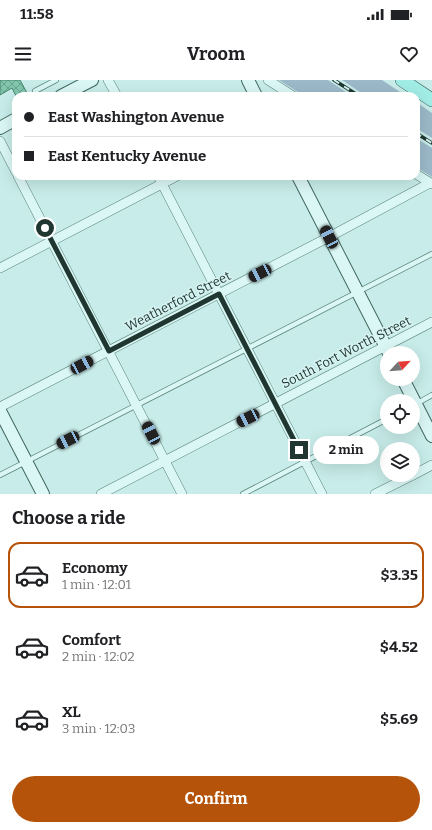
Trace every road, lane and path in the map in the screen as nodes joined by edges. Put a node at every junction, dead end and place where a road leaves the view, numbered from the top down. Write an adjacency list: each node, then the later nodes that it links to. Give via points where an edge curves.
1 (56, 80): 8 (lane)
2 (92, 80): 7 (street)
3 (108, 80): 10 (street)
4 (248, 80): 11 (street)
5 (268, 80): 12 (street)
6 (402, 80): 13 (main road)
7 (77, 83): 9 (street)
8 (36, 92)
9 (66, 92)
10 (115, 92)
11 (254, 92)
12 (287, 92)
13 (432, 100)
14 (12, 122): 15 (street)
15 (0, 128)
16 (0, 141): 17 (street)
17 (12, 164)
18 (420, 176): 22 (street)
19 (20, 180): 24 (street)
20 (160, 180): 24 (street); 28 (street)
21 (300, 180): 23 (street)
22 (431, 183): 23 (street, Weatherford Street)
23 (329, 237): 27 (street); 28 (street, Weatherford Street)
24 (52, 241): 26 (street); 33 (street)
25 (432, 254): 27 (lane)
26 (0, 268)
27 (358, 292): 30 (street); 32 (lane)
28 (219, 294): 32 (street); 33 (street, Weatherford Street)
29 (432, 322): 31 (street, South Fort Worth Street)
30 (386, 346)
31 (394, 346)
32 (246, 348): 37 (street); 38 (lane)
33 (109, 351): 38 (street); 39 (street, Weatherford Street)
34 (380, 354): 37 (street, South Fort Worth Street)
35 (432, 395): 36 (lane)
36 (420, 402)
37 (275, 404): 45 (street, South Fort Worth Street); 46 (street)
38 (137, 405): 44 (lane); 45 (street)
39 (0, 407)
40 (0, 411): 44 (street)
41 (420, 415): 43 (street)
42 (380, 423): 46 (lane)
43 (432, 436)
44 (26, 461): 49 (lane); 51 (street)
45 (165, 461): 52 (street, South Fort Worth Street); 53 (street)
46 (305, 462): 54 (lane); 55 (street)
47 (432, 465): 48 (street)
48 (420, 471)
49 (0, 475)
50 (399, 482): 56 (street)
51 (43, 494)
52 (101, 494)
53 (182, 494)
54 (243, 494)
55 (322, 494)
56 (375, 494)

